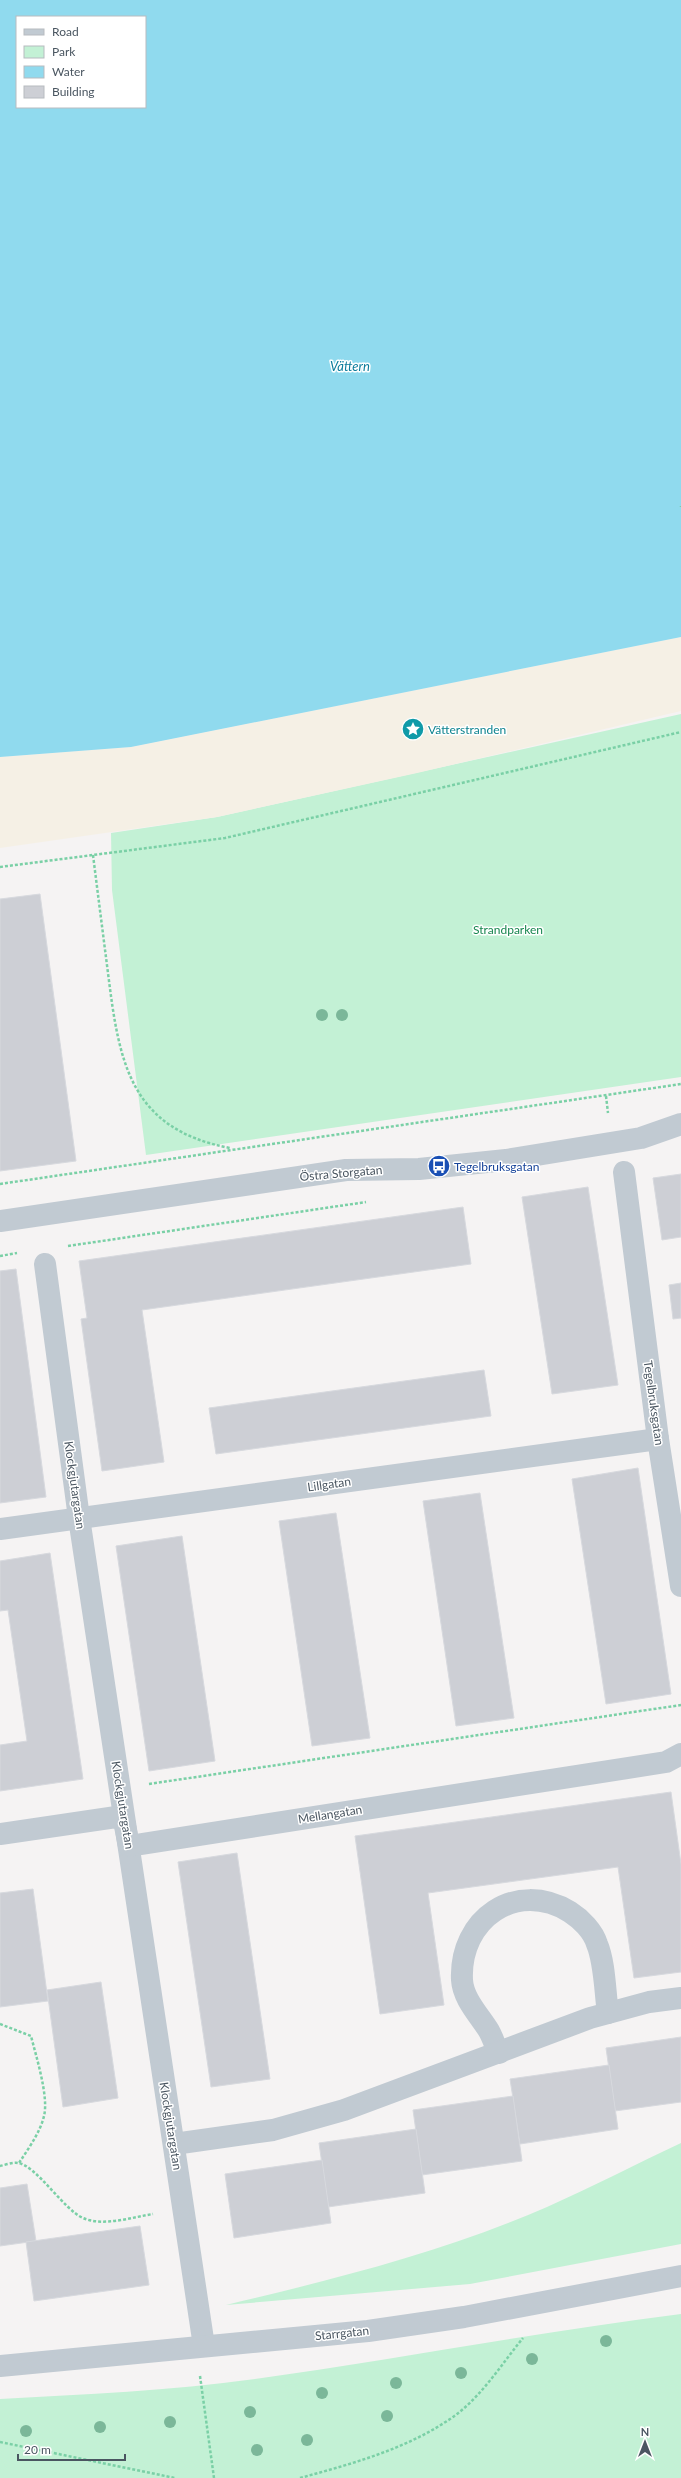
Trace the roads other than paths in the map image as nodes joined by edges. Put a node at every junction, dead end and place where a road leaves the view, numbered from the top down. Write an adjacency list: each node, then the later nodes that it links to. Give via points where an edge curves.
1 (681, 1124): 3 (street, Östra Storgatan, via 641,1138 506,1160 419,1169 346,1170)
2 (624, 1172): 5 (street, Tegelbruksgatan)
3 (0, 1221)
4 (45, 1264): 6 (street, Klockgjutargatan)
5 (658, 1439): 6 (street, Lillgatan); 8 (street, Tegelbruksgatan)
6 (79, 1518): 7 (street, Lillgatan); 11 (street, Klockgjutargatan)
7 (0, 1529)
8 (681, 1586)
9 (681, 1754): 11 (street, Mellangatan, via 666,1762)
10 (0, 1834): 11 (street, via 123,1816)
11 (129, 1846): 15 (street, Klockgjutargatan)
12 (681, 1998): 13 (street, via 649,2002)
13 (608, 2013): 14 (street); 14 (street, via 597,1944 581,1919 556,1904 527,1900 499,1908 476,1926 463,1953 462,1982 473,2009 489,2032)
14 (499, 2053): 15 (street, via 337,2112 274,2130)
15 (174, 2144): 17 (street, Klockgjutargatan)
16 (681, 2276): 17 (street, Starrgatan, via 457,2318 368,2331)
17 (200, 2346): 18 (street, Starrgatan)
18 (0, 2366)

